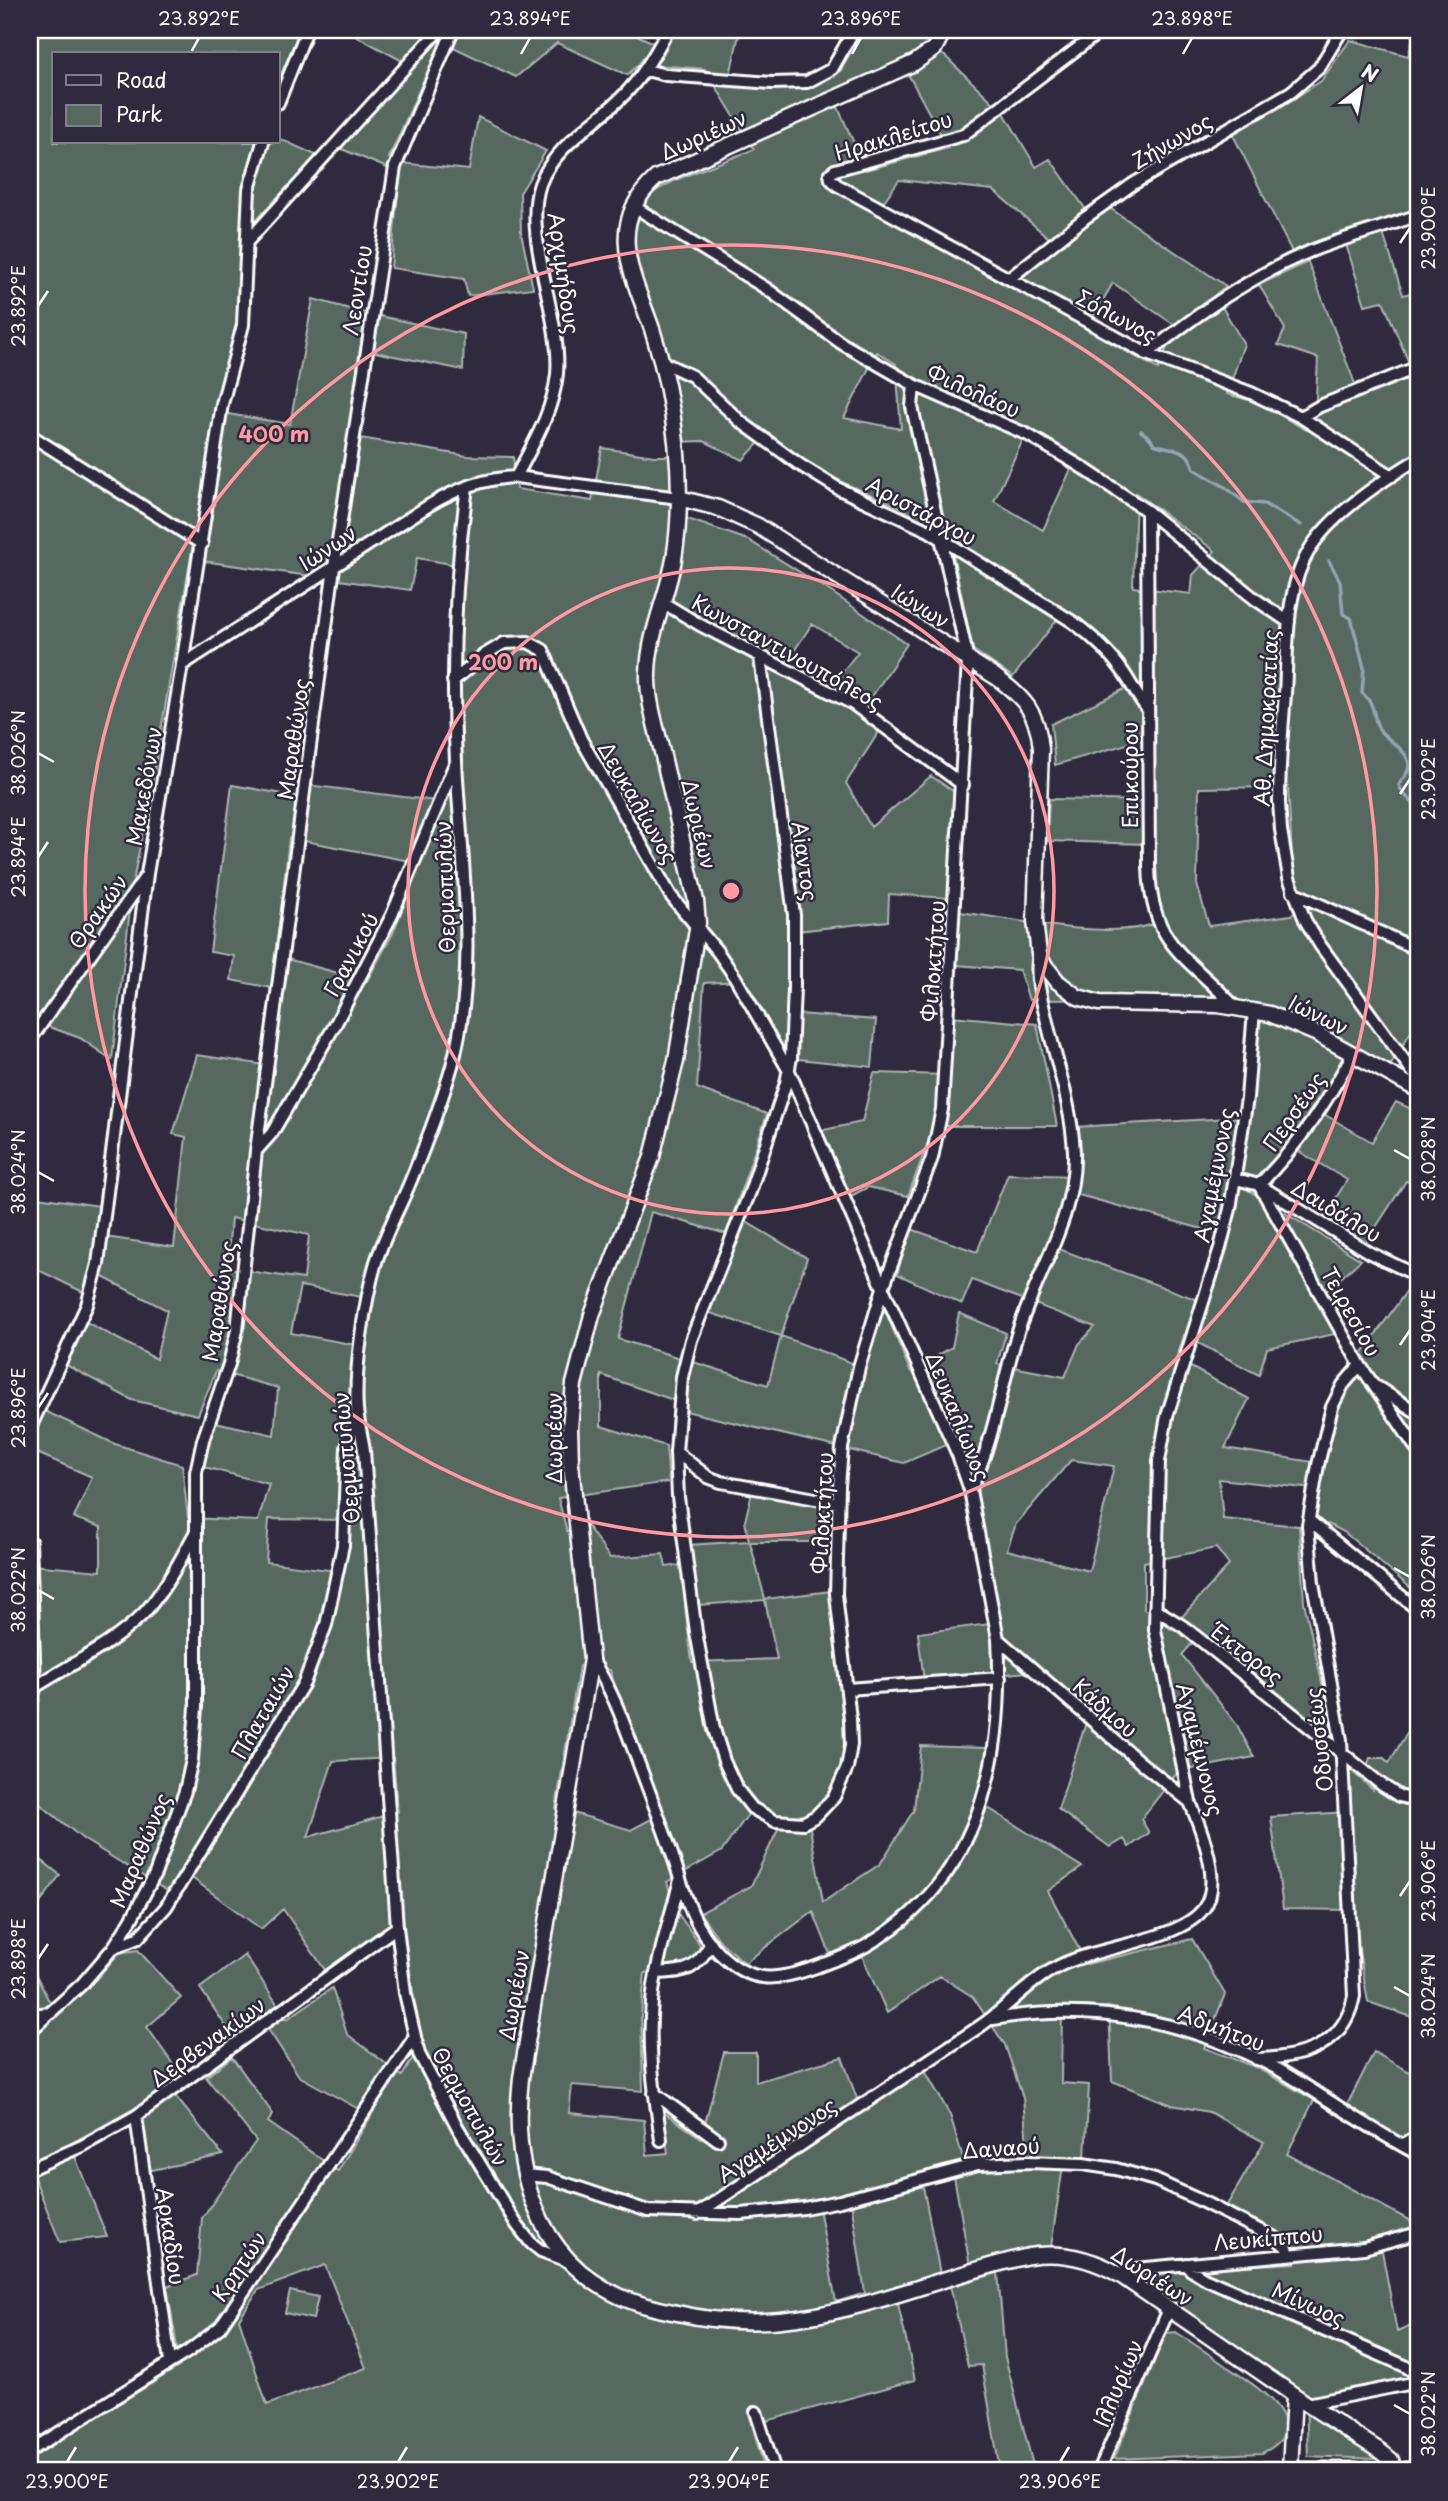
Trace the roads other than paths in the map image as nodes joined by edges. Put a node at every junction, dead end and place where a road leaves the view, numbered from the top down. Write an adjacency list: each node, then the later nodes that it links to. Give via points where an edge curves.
1 (307, 30): 10 (street)
2 (439, 30): 15 (street)
3 (453, 30): 31 (street, Λεοντίου, via 395,167)
4 (668, 30): 9 (street, Αρχιμήδους)
5 (854, 30): 9 (street, via 832,69 807,82 772,83)
6 (944, 30): 13 (street, Δωριέων, via 934,49 914,64 667,172 647,186)
7 (1102, 30): 12 (street, Ηρακλείτου, via 963,135 835,170)
8 (1342, 30): 16 (street, Ζήνωνος, via 1327,58 1303,83 1133,184)
9 (646, 70): 25 (street, Αρχιμήδους, via 557,157 540,185 537,227 557,374 548,412)
10 (280, 98)
11 (262, 144): 15 (street, Μακεδόνων, via 249,190)
12 (830, 176): 16 (street, Σόλωνος, via 837,185)
13 (633, 206): 18 (street, Δωριέων, via 626,228 627,251); 20 (street, Φιλολάου, via 767,289 841,343)
14 (1418, 215): 17 (street, via 1310,252 1248,282)
15 (248, 241): 30 (street, Μακεδόνων, via 243,325 222,404)
16 (1010, 278): 17 (street, Σόλωνος)
17 (1147, 354): 21 (street, Σόλωνος)
18 (662, 362): 27 (street, Δωριέων); 29 (street, Αριστάρχου, via 692,376 755,433 820,477)
19 (1418, 367): 21 (street)
20 (914, 385): 28 (street, Φιλολάου, via 1028,435); 29 (street, Φιλοκτήτου, via 912,407)
21 (1301, 417): 24 (street, Σόλωνος)
22 (30, 435): 30 (street)
23 (1418, 459): 24 (street, Αθ. Δημοκρατίας)
24 (1392, 476): 33 (street, Αθ. Δημοκρατίας, via 1353,504 1314,542 1297,575)
25 (516, 477): 26 (street, Ιώνων); 27 (street, Ιώνων)
26 (467, 487): 31 (street, Ιώνων, via 428,506); 37 (street, Θερμοπυλών, via 458,558)
27 (678, 498): 32 (street, Δωριέων, via 674,558); 35 (street, Ιώνων, via 718,508 758,526)
28 (1147, 511): 33 (street, Φιλολάου); 38 (street, Επικούρου)
29 (943, 540): 35 (street, Φιλοκτήτου); 38 (street, Αριστάρχου, via 1083,630 1122,670)
30 (202, 544): 36 (street, Μακεδόνων)
31 (334, 567): 36 (street, Ιώνων); 53 (street, Μαραθώνος)
32 (662, 602): 34 (street, Κωνσταντινουπόλεος); 43 (street, Δωριέων, via 651,643 649,690 696,901)
33 (1289, 622): 42 (street, Αθ. Δημοκρατίας, via 1279,802)
34 (760, 657): 40 (street, Κωνσταντινουπόλεος, via 853,704); 50 (street, Aiαντος, via 793,915)
35 (968, 660): 40 (street, Φιλοκτήτου); 45 (street, Ιώνων, via 1019,695 1038,724 1035,921)
36 (182, 665): 41 (street, Μακεδόνων)
37 (453, 681): 39 (street, Θερμοπυλών); 43 (street, Δευκαλίωνος, via 504,643 528,642 543,650 581,739 671,896)
38 (1148, 710): 46 (street, Επικούρου, via 1149,877 1154,911 1172,946)
39 (456, 762): 53 (street, Γρανικού, via 375,949 272,1133); 60 (street, Θερμοπυλών, via 467,972 460,1030 440,1101 376,1263 358,1365)
40 (963, 785): 57 (street, Φιλοκτήτου, via 940,1122 932,1157)
41 (147, 874): 48 (street, Θρακών); 62 (street, Μακεδόνων, via 98,1264 87,1305)
42 (1293, 891): 44 (street); 51 (street, Αθ. Δημοκρατίας, via 1315,939)
43 (698, 931): 50 (street, Δευκαλίωνος, via 735,977); 73 (street, Δωριέων, via 676,1060 652,1157 592,1315 574,1384 571,1465)
44 (1418, 950)
45 (1039, 954): 46 (street, Ιώνων, via 1058,982 1089,1001); 65 (street, via 1037,979 1073,1139 1071,1193 1017,1335)
46 (1235, 1007): 47 (street, Ιώνων)
47 (1254, 1010): 49 (street, Ιώνων, via 1293,1023); 54 (street, Αγαμέμνονος)
48 (30, 1040)
49 (1353, 1054): 52 (street, Ιώνων); 55 (street, Περσέως, via 1305,1134)
50 (789, 1071): 57 (street, Δευκαλίωνος); 64 (street, Φιλοκτήτου, via 738,1224 691,1340 682,1377)
51 (1418, 1079)
52 (1418, 1090)
53 (256, 1152): 68 (street, Μαραθώνος, via 235,1342 199,1455)
54 (1236, 1179): 55 (street, Δαιδάλου); 70 (street, Αγαμέμνονος, via 1220,1248 1165,1424 1158,1474)
55 (1259, 1185): 56 (street, Δαιδάλου, via 1370,1253); 58 (street, Τειρεσίου)
56 (1418, 1276)
57 (883, 1288): 65 (street, Δευκαλίωνος, via 951,1436); 66 (street, Φιλοκτήτου, via 853,1392)
58 (1360, 1365): 59 (street, Τειρεσίου); 67 (street, Οδυσσέως, via 1332,1407)
59 (1372, 1384): 61 (street); 63 (street, Τειρεσίου)
60 (357, 1409): 82 (street, Θερμοπυλών, via 364,1450); 84 (street, Πλαταιών, via 347,1448 343,1545 326,1625 304,1683 166,1907 138,1938)
61 (1418, 1413)
62 (30, 1428)
63 (1418, 1451)
64 (676, 1452): 66 (street, via 721,1482); 76 (street, Φιλοκτήτου, via 678,1497 709,1708 737,1789 758,1813 775,1821 803,1823 834,1797 850,1756)
65 (970, 1490): 72 (street, Δευκαλίωνος)
66 (838, 1503): 76 (street, Φιλοκτήτου, via 837,1606)
67 (1309, 1520): 71 (street); 78 (street, Οδυσσέως, via 1310,1564)
68 (195, 1532): 75 (street, via 168,1582 143,1614); 84 (street, Μαραθώνος, via 196,1707 190,1775 155,1874)
69 (30, 1541): 75 (street)
70 (1155, 1609): 78 (street, Έκτορος); 80 (street, Αγαμέμνονος, via 1158,1647)
71 (1418, 1609)
72 (998, 1639): 74 (street, Δευκαλίωνος); 80 (street, Κάδμου)
73 (592, 1659): 81 (street, Δευκαλίωνος, via 613,1693); 100 (street, Δωριέων, via 521,2078 517,2129)
74 (1000, 1678): 76 (street); 83 (street, Δευκαλίωνος, via 995,1754 976,1820 945,1875 903,1920 858,1950 783,1978 746,1973)
75 (36, 1687): 77 (street)
76 (847, 1689)
77 (30, 1712)
78 (1342, 1752): 79 (street, Έκτορος, via 1389,1790); 91 (street, Οδυσσέως, via 1354,1988 1350,2012 1336,2034 1317,2047 1295,2056)
79 (1418, 1801)
80 (1190, 1802): 88 (street, Αγαμέμνονος, via 1201,1828 1212,1880 1210,1896 1199,1915 1178,1929 1058,1966)
81 (680, 1877): 83 (street, Δευκαλίωνος, via 693,1919); 85 (street)
82 (397, 1927): 90 (street, Θερμοπυλών); 93 (street, Δερβενακίων)
83 (711, 1943): 85 (street, via 702,1959 688,1970)
84 (113, 1948): 86 (street, Μαραθώνος)
85 (656, 1973): 92 (street, via 651,2037)
86 (51, 2013): 87 (street); 89 (street, Μαραθώνος)
87 (30, 2015)
88 (990, 2020): 91 (street, Αδμήτου, via 1041,2012 1118,2015 1178,2029); 101 (street, Αγαμέμνονος)
89 (30, 2031)
90 (414, 2038): 104 (street, Θερμοπυλών, via 458,2128 517,2225 541,2251); 108 (street, Κρητών, via 220,2327)
91 (1256, 2059): 97 (street, Αδμήτου)
92 (654, 2094): 95 (street); 96 (street)
93 (136, 2116): 99 (street, Δερβενακίων); 108 (street, Αρκαδίου)
94 (1418, 2136): 97 (street)
95 (661, 2140)
96 (719, 2140)
97 (1403, 2146): 98 (street, Αδμήτου)
98 (1418, 2154)
99 (30, 2169)
100 (524, 2175): 101 (street, Δαναού, via 547,2177 639,2209); 104 (street, Δωριέων, via 554,2243)
101 (697, 2214): 103 (street, Δαναού, via 812,2207 978,2164 1083,2164 1136,2174 1177,2189 1279,2240)
102 (1418, 2233): 103 (street, Λευκίππου, via 1374,2246)
103 (1289, 2254): 105 (street, Λευκίππου)
104 (568, 2260): 106 (street, Δωριέων, via 593,2281 634,2302 685,2315 746,2322 827,2313 1041,2254 1080,2257)
105 (1186, 2264): 106 (street, Λευκίππου); 109 (street, Μίνωος, via 1204,2278)
106 (1120, 2275): 107 (street, Δωριέων)
107 (1169, 2309): 111 (street, Δωριέων); 117 (street, Ιλλυρίων)
108 (170, 2362): 114 (street, Κρητών)
109 (1418, 2375)
110 (1418, 2382): 112 (street)
111 (1294, 2395): 112 (street, Δωριέων); 115 (street)
112 (1307, 2404): 120 (street, Δωριέων, via 1386,2456)
113 (756, 2412): 116 (street)
114 (30, 2451)
115 (1290, 2470): 118 (main road); 119 (main road)
116 (775, 2471)
117 (1099, 2471)
118 (1151, 2471)
119 (1356, 2471)
120 (1394, 2471)
121 (1405, 2471): 122 (main road)
122 (1418, 2471)

